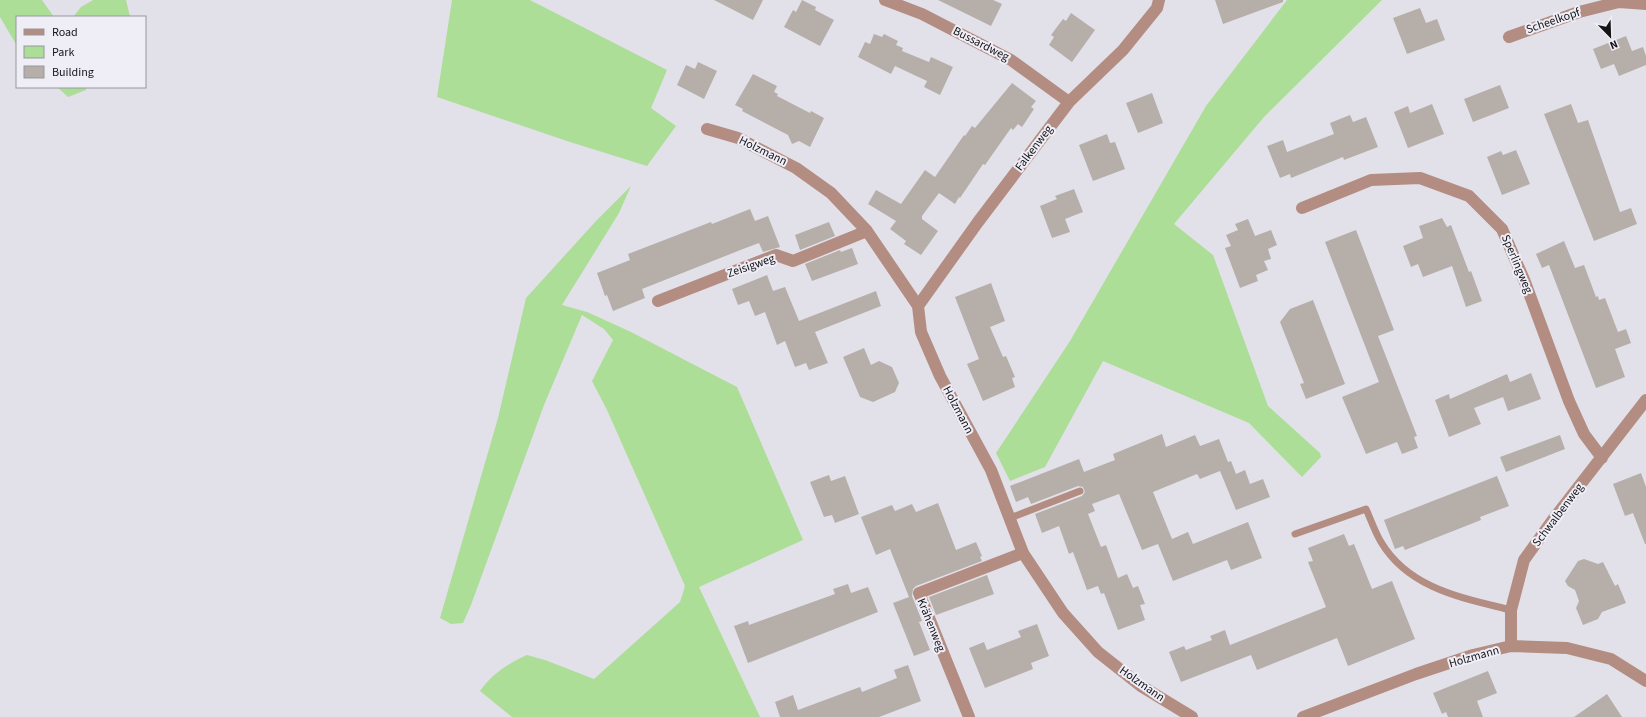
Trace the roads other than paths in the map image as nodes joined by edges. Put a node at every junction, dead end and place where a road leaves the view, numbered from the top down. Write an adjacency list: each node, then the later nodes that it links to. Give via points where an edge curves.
1 (885, 0): 5 (street, Bussardweg, via 922,14 1011,60)
2 (1159, 0): 5 (street, Falkenweg, via 1157,8 1123,50)
3 (1646, 4): 4 (street, Scheelkopf, via 1619,2 1579,12)
4 (1509, 37)
5 (1068, 102): 10 (street, Falkenweg)
6 (707, 129): 8 (street, Holzmann, via 738,138 796,168 831,193)
7 (1302, 208): 12 (street, Sperlingweg, via 1371,180 1420,178 1469,196 1502,229 1525,282 1569,401 1584,434)
8 (867, 231): 9 (street, Zeisigweg, via 793,261 776,255); 10 (street, Holzmann)
9 (658, 301)
10 (918, 306): 14 (street, Holzmann, via 921,332 940,376 990,470)
11 (1646, 400): 12 (street, Schwalbenweg)
12 (1602, 458): 17 (street, Schwalbenweg, via 1524,560)
13 (1080, 491): 14 (lane)
14 (1010, 518): 16 (street, Holzmann)
15 (1294, 534): 17 (lane, via 1366,509 1381,543 1410,574 1430,587)
16 (1023, 553): 20 (street, Krähenweg, via 918,593); 21 (street, Holzmann, via 1063,613 1098,652 1142,686)
17 (1510, 610): 18 (street, Schwalbenweg)
18 (1511, 646): 19 (street, Holzmann, via 1567,648 1611,659); 22 (street, Holzmann, via 1451,662)
19 (1646, 681)
20 (969, 717)
21 (1192, 717)
22 (1303, 717)

